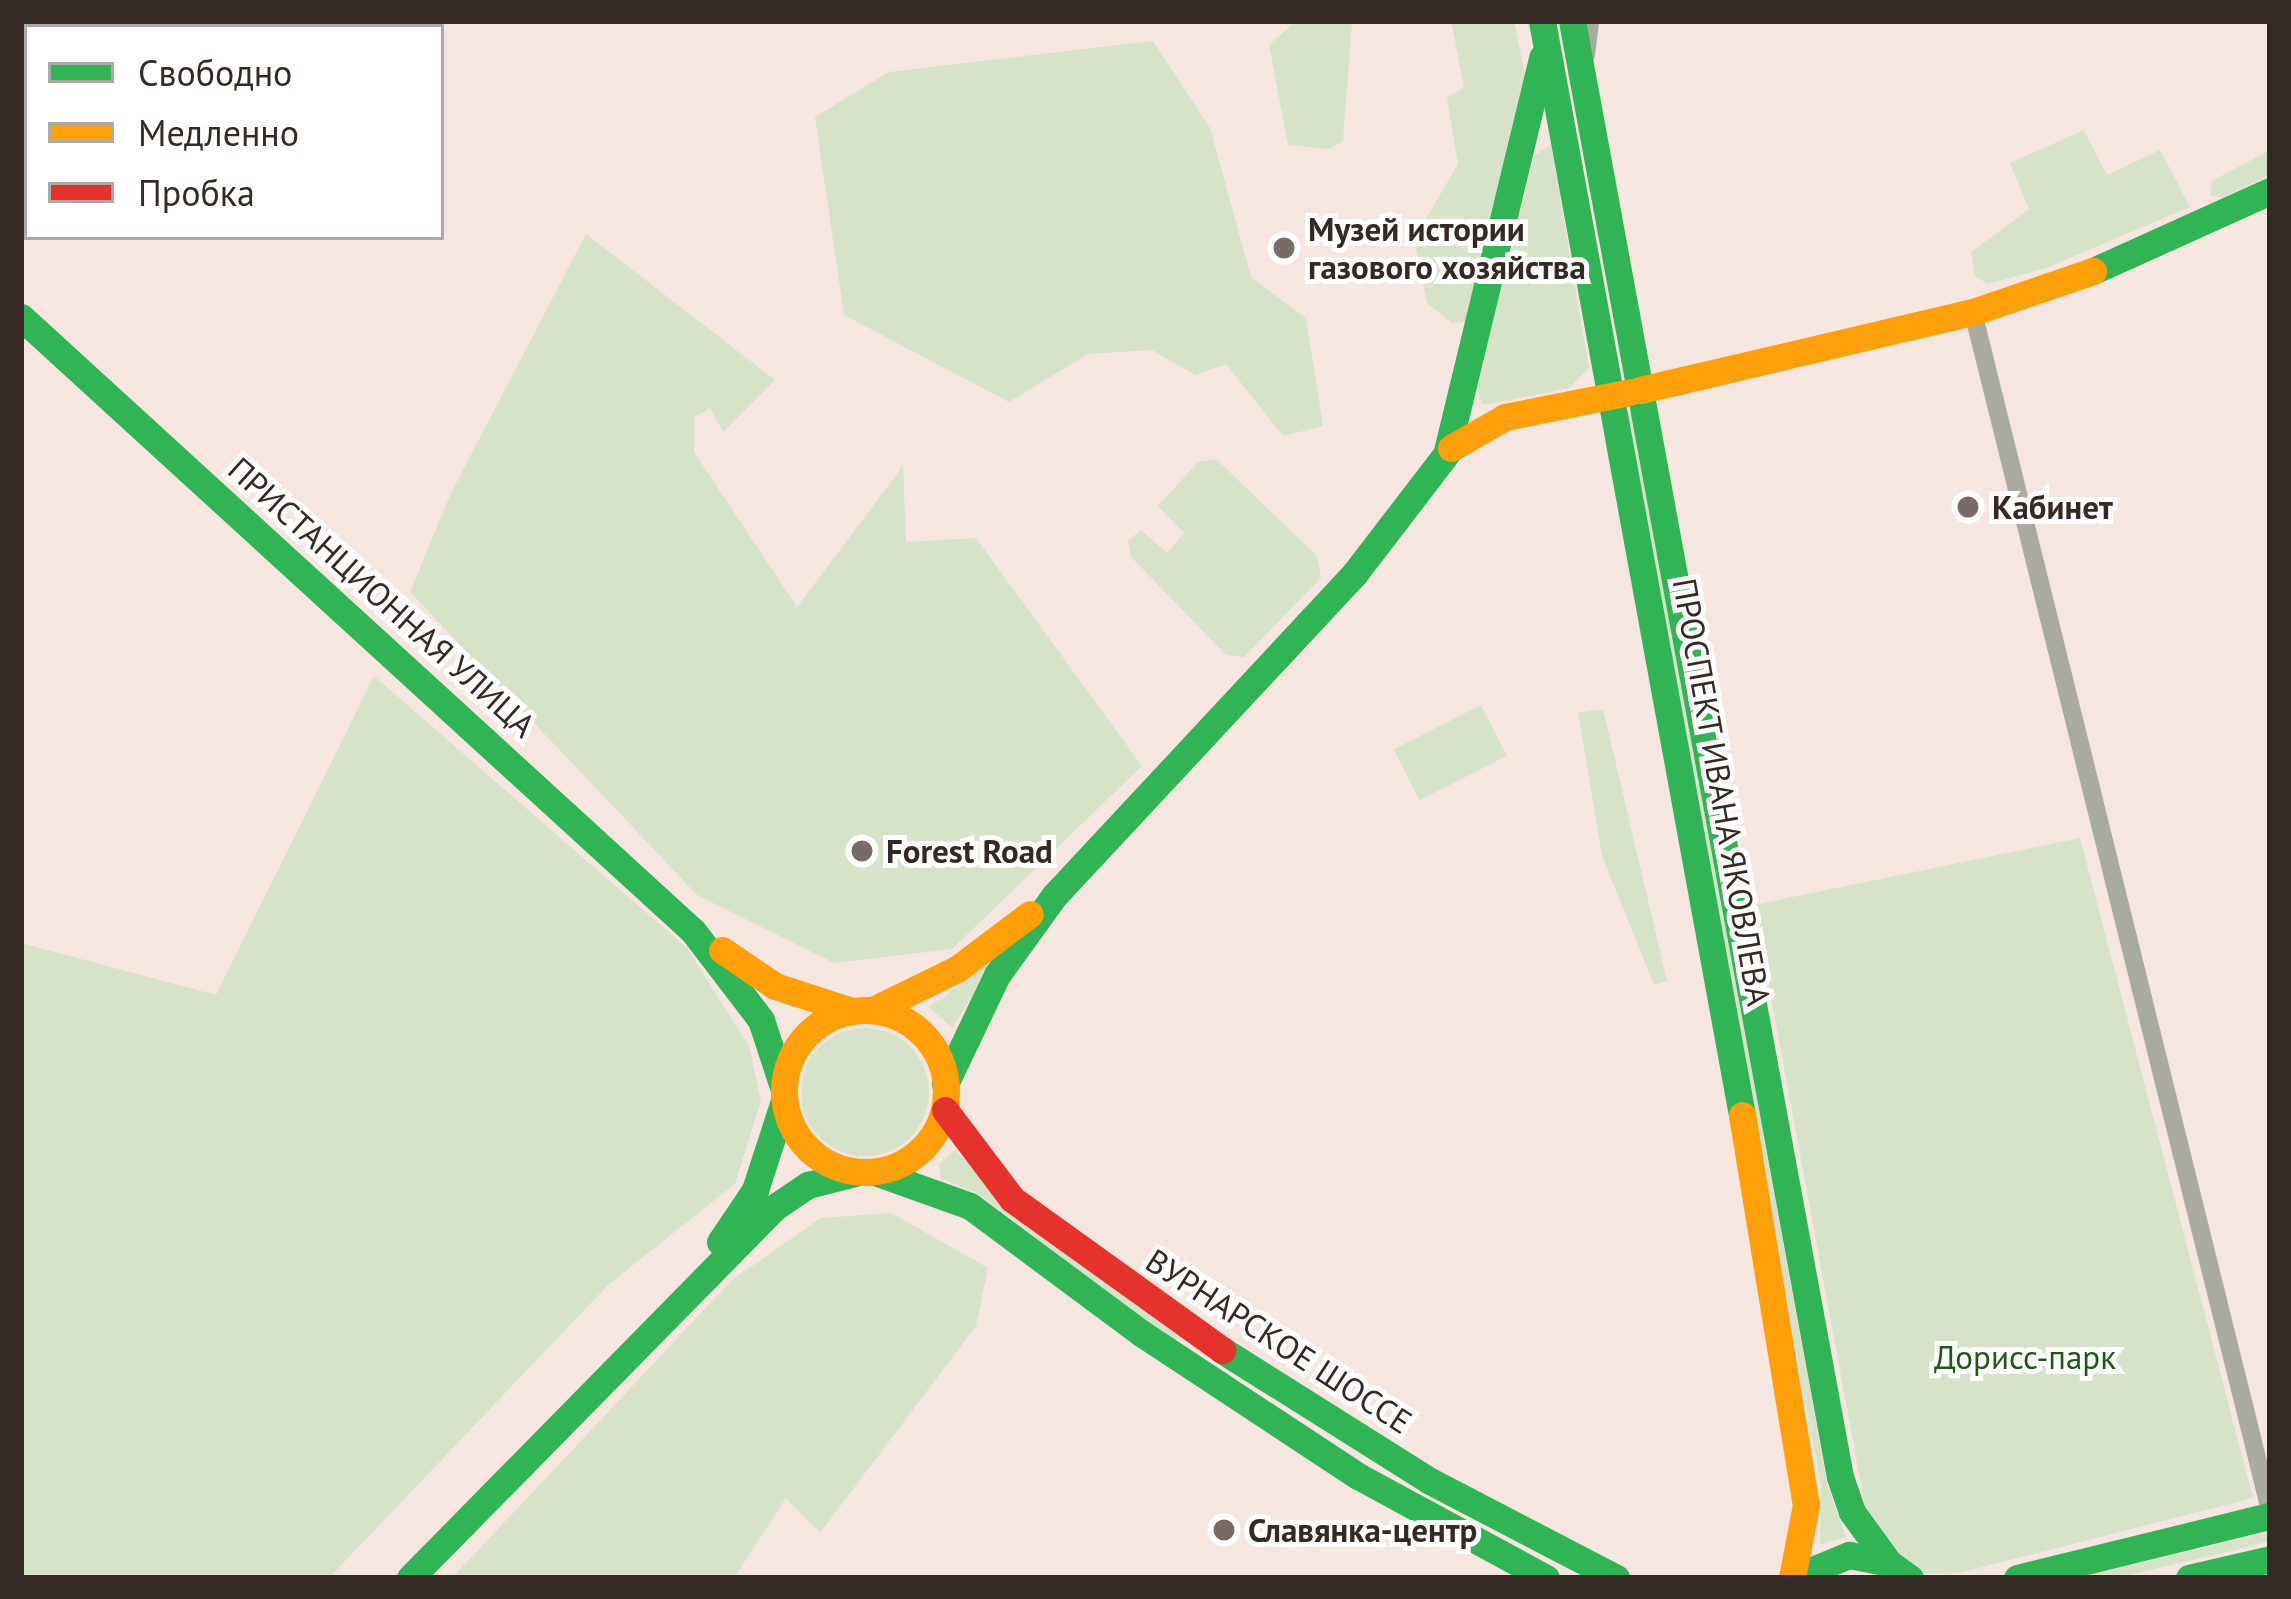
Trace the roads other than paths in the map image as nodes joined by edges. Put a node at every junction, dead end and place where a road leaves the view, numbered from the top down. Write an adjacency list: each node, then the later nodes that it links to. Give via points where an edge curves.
1 (1572, 21): 4 (main road, ПРОСПЕКТ ИВАНА ЯКОВЛЕВА)
2 (1590, 21): 4 (street)
3 (1544, 30): 8 (main road, ПРОСПЕКТ ИВАНА ЯКОВЛЕВА); 9 (main road)
4 (1582, 72): 8 (main road, ПРОСПЕКТ ИВАНА ЯКОВЛЕВА)
5 (2270, 190): 6 (main road, via 2102,268)
6 (1973, 311): 8 (main road); 21 (street)
7 (21, 317): 11 (main road, ПРИСТАНЦИОННАЯ УЛИЦА)
8 (1626, 392): 9 (main road, via 1505,416); 23 (main road, ПРОСПЕКТ ИВАНА ЯКОВЛЕВА, via 1840,1477 1852,1512); 27 (main road, ПРОСПЕКТ ИВАНА ЯКОВЛЕВА, via 1792,1399 1806,1505)
9 (1447, 451): 10 (main road, via 1355,573)
10 (1054, 896): 12 (main road, via 957,969); 14 (main road, via 997,975)
11 (693, 931): 12 (main road, ПРИСТАНЦИОННАЯ УЛИЦА, via 775,986); 13 (main road, ПРИСТАНЦИОННАЯ УЛИЦА, via 761,1020)
12 (862, 1011): 13 (main road, via 813,1026 797,1044); 14 (main road, via 916,1028 940,1059)
13 (784, 1095): 15 (main road, via 814,1155); 16 (main road, via 755,1190)
14 (945, 1097): 15 (main road, via 919,1154); 17 (main road, ВУРНАРСКОЕ ШОССЕ, via 979,1165 1012,1199)
15 (865, 1173): 16 (main road, via 808,1185); 18 (main road, ВУРНАРСКОЕ ШОССЕ, via 970,1206)
16 (691, 1284): 24 (main road)
17 (1190, 1330): 18 (main road); 19 (main road, ВУРНАРСКОЕ ШОССЕ)
18 (1174, 1354): 20 (main road, ВУРНАРСКОЕ ШОССЕ)
19 (1430, 1481): 20 (main road); 26 (main road, ВУРНАРСКОЕ ШОССЕ)
20 (1414, 1509): 25 (main road, ВУРНАРСКОЕ ШОССЕ)
21 (2270, 1513): 28 (main road)
22 (2270, 1559): 29 (main road)
23 (1899, 1570): 27 (main road, via 1849,1555)
24 (410, 1578)
25 (1546, 1578)
26 (1616, 1578)
27 (1792, 1578)
28 (2017, 1578)
29 (2189, 1578)

